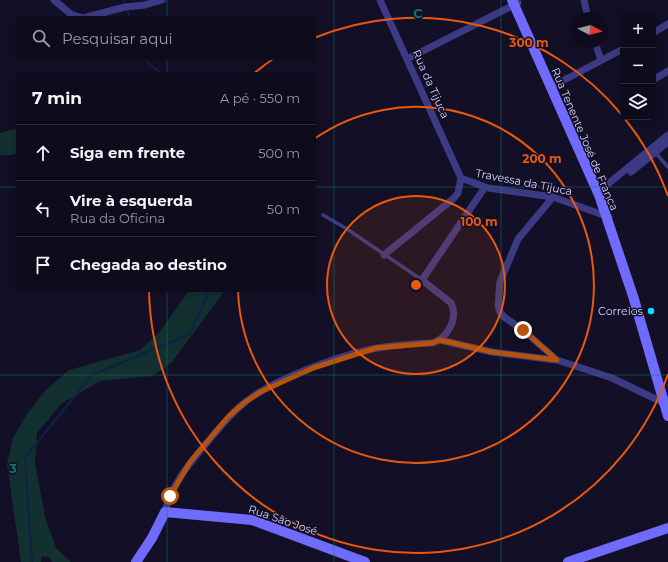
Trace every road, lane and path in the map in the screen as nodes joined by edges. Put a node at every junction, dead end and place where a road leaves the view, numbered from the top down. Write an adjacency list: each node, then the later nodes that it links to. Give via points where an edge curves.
1 (54, 0): 7 (street)
2 (162, 0): 8 (street)
3 (380, 0): 13 (street, Rua da Tijuca)
4 (584, 0): 6 (street)
5 (515, 2): 13 (street); 17 (main road, Rua Tenente José de Franca)
6 (587, 12)
7 (75, 16)
8 (90, 16)
9 (668, 24): 10 (street)
10 (656, 30)
11 (598, 48): 14 (street)
12 (620, 50): 14 (street)
13 (407, 58): 22 (street, Rua da Tijuca)
14 (601, 60): 17 (street)
15 (668, 71): 16 (street)
16 (656, 78)
17 (553, 86): 24 (main road, Rua Tenente José de Franca)
18 (668, 135): 20 (street)
19 (668, 142): 20 (street)
20 (656, 150): 21 (lane); 24 (street)
21 (668, 168)
22 (461, 178): 23 (street, Travessa da Tijuca); 28 (street, via 458,193 453,199)
23 (485, 187): 25 (street, Travessa da Tijuca); 29 (street)
24 (601, 192): 27 (main road, Rua Tenente José de Franca)
25 (553, 197): 27 (street, Travessa da Tijuca); 31 (street, via 518,238 500,282 498,306 504,317)
26 (323, 215): 28 (lane)
27 (609, 217): 32 (main road, Rua Tenente José de Franca, via 638,293); 33 (main road, Rua Tenente José de Franca)
28 (384, 255): 29 (lane)
29 (422, 280): 30 (street, via 454,308 452,322)
30 (440, 340): 31 (street, via 492,352); 35 (street, via 376,348 348,356 313,368 260,392 229,416 190,462 174,488)
31 (557, 360): 33 (street, via 612,378)
32 (668, 392)
33 (666, 404): 34 (main road, Rua Tenente José de Franca)
34 (668, 416)
35 (165, 514): 37 (main road, Rua São José, via 252,520); 39 (main road)
36 (668, 528): 38 (main road)
37 (338, 555): 40 (main road, Rua São José); 41 (main road, Rua São José)
38 (572, 561)
39 (136, 562)
40 (348, 562)
41 (365, 562)

